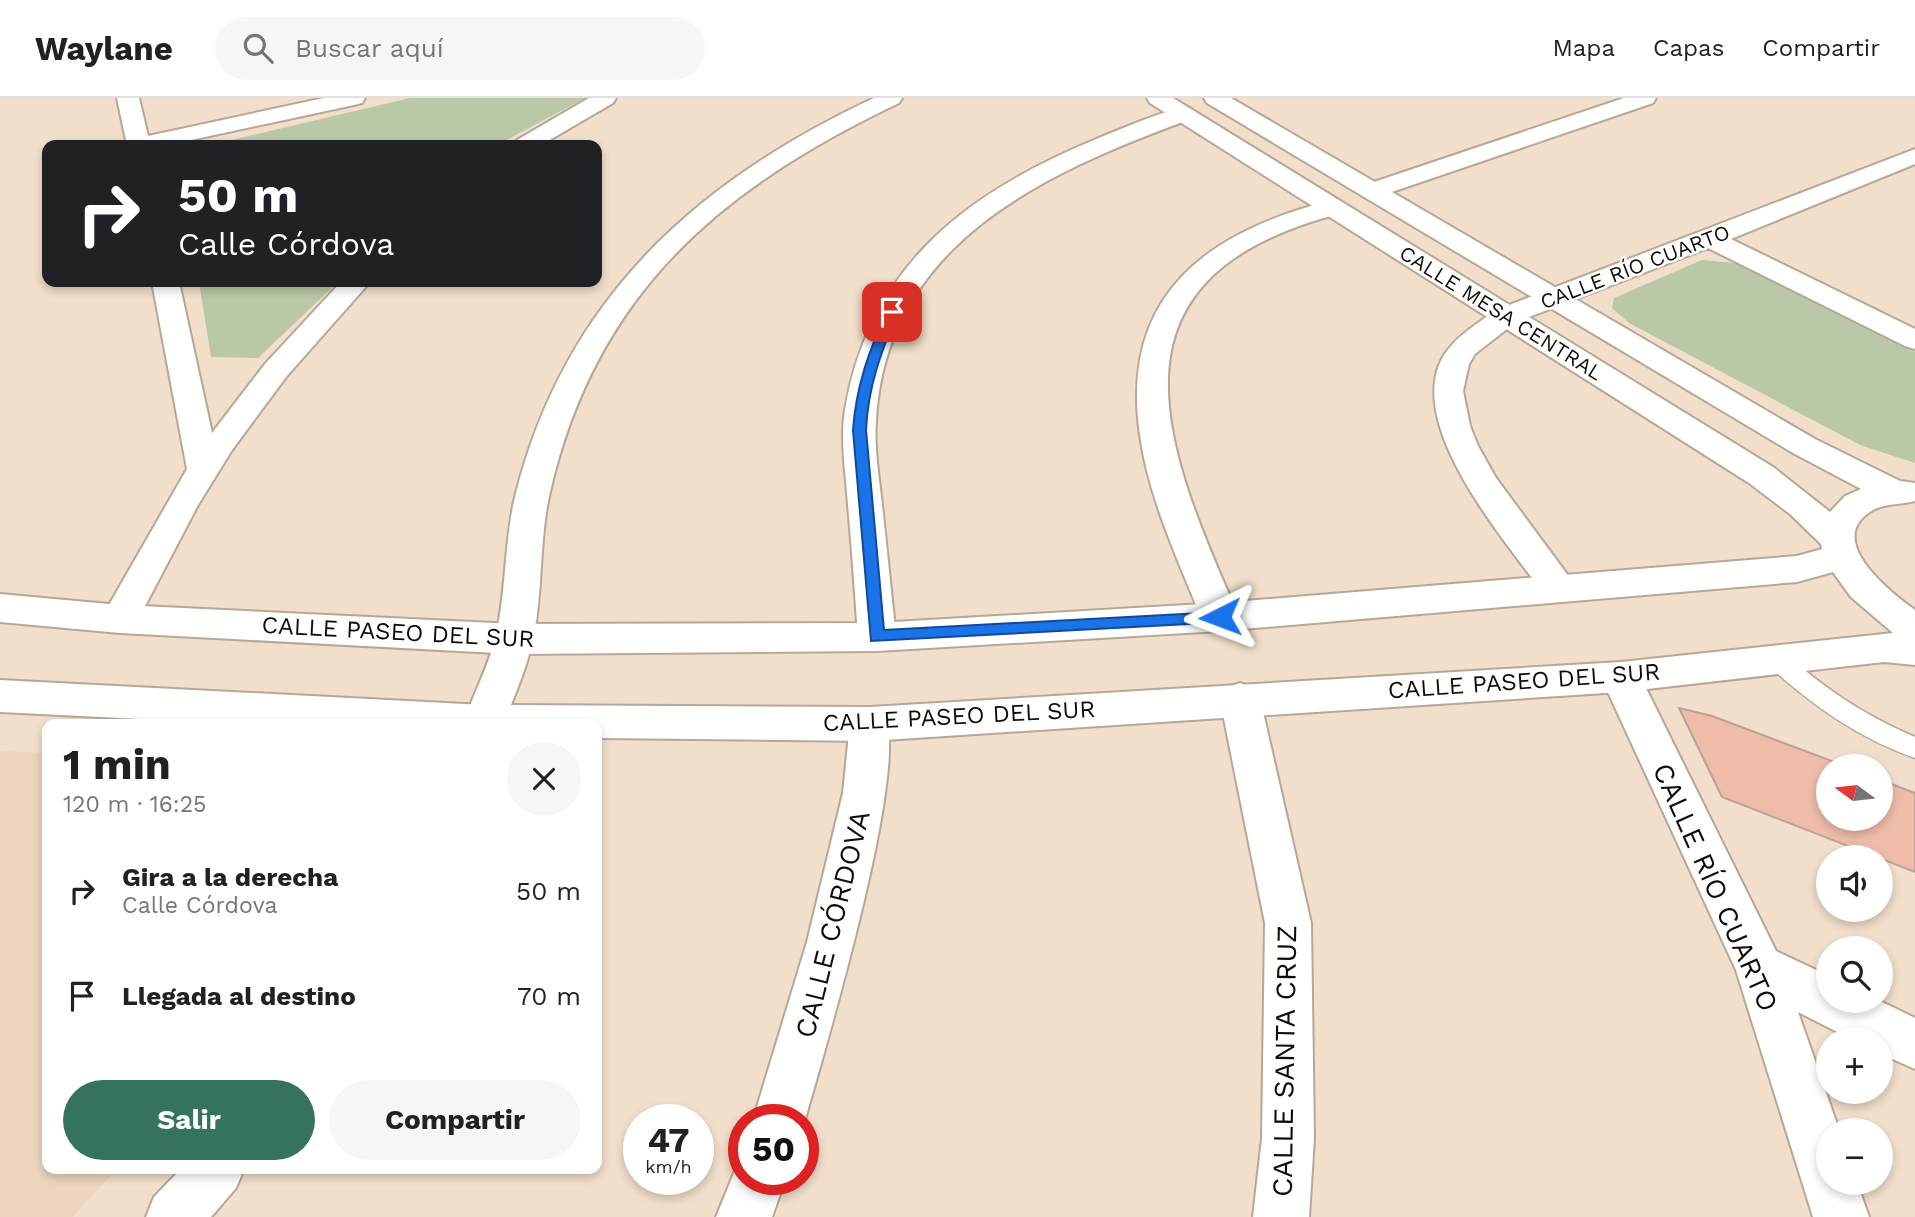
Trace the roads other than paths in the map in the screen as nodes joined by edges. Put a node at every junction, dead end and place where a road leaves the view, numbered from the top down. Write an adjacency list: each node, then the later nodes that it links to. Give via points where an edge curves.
1 (128, 98): 9 (street)
2 (354, 98): 10 (street)
3 (605, 98): 11 (street)
4 (891, 98): 30 (street, via 837,122 738,186 671,241 624,295 563,397 545,446 532,494)
5 (1158, 98): 8 (street, CALLE MESA CENTRAL)
6 (1644, 98): 13 (street)
7 (1222, 99): 13 (street, CALLE MESA CENTRAL)
8 (1184, 114): 14 (street, CALLE MESA CENTRAL); 29 (street, via 1108,140 1008,191 952,232 904,289 880,334 861,407)
9 (137, 140)
10 (161, 140)
11 (533, 140)
12 (1915, 156): 15 (street, CALLE RÍO CUARTO)
13 (1371, 191): 18 (street, CALLE MESA CENTRAL)
14 (1333, 208): 19 (street, CALLE MESA CENTRAL); 26 (street, via 1284,220 1233,247 1185,289 1162,326 1152,383 1158,442 1176,508)
15 (1709, 239): 18 (street, CALLE RÍO CUARTO); 20 (street)
16 (166, 287): 21 (street)
17 (351, 287): 21 (street, via 280,365)
18 (1552, 299): 19 (street, CALLE RÍO CUARTO); 22 (street, CALLE MESA CENTRAL, via 1824,457)
19 (1506, 316): 23 (street, CALLE MESA CENTRAL, via 1760,475 1802,506); 24 (street, CALLE RÍO CUARTO, via 1463,349 1449,379 1448,403 1471,465)
20 (1915, 340)
21 (203, 469): 27 (street)
22 (1905, 492): 23 (street, via 1863,500 1843,516)
23 (1840, 548): 24 (street, CALLE PASEO DEL SUR, via 1797,569); 28 (street, CALLE MESA CENTRAL, via 1863,587)
24 (1560, 589): 26 (street, CALLE PASEO DEL SUR)
25 (0, 608): 27 (street, CALLE PASEO DEL SUR)
26 (1220, 617): 29 (street, CALLE PASEO DEL SUR)
27 (120, 619): 30 (street, CALLE PASEO DEL SUR)
28 (1915, 629)
29 (877, 637): 30 (street, CALLE PASEO DEL SUR)
30 (515, 639): 37 (street)
31 (1915, 650): 32 (street, CALLE PASEO DEL SUR, via 1884,647)
32 (1776, 659): 33 (street, CALLE PASEO DEL SUR); 40 (lane, via 1819,697 1869,728)
33 (1621, 677): 35 (street, CALLE PASEO DEL SUR); 41 (street, CALLE RÍO CUARTO)
34 (0, 696): 36 (street, CALLE PASEO DEL SUR)
35 (1240, 699): 39 (street, CALLE PASEO DEL SUR); 50 (street, CALLE SANTA CRUZ, via 1288,923 1289,1138)
36 (412, 719)
37 (485, 719)
38 (602, 723): 39 (street, CALLE PASEO DEL SUR)
39 (870, 724): 43 (street, CALLE CÓRDOVA, via 864,793 831,942)
40 (1915, 748)
41 (1759, 967): 42 (street); 44 (street, CALLE RÍO CUARTO)
42 (1915, 1044)
43 (784, 1104)
44 (1816, 1141)
45 (213, 1174): 48 (street)
46 (752, 1195): 49 (street)
47 (1834, 1195): 51 (street, CALLE RÍO CUARTO)
48 (174, 1217)
49 (744, 1217)
50 (1281, 1217)
51 (1841, 1217)

